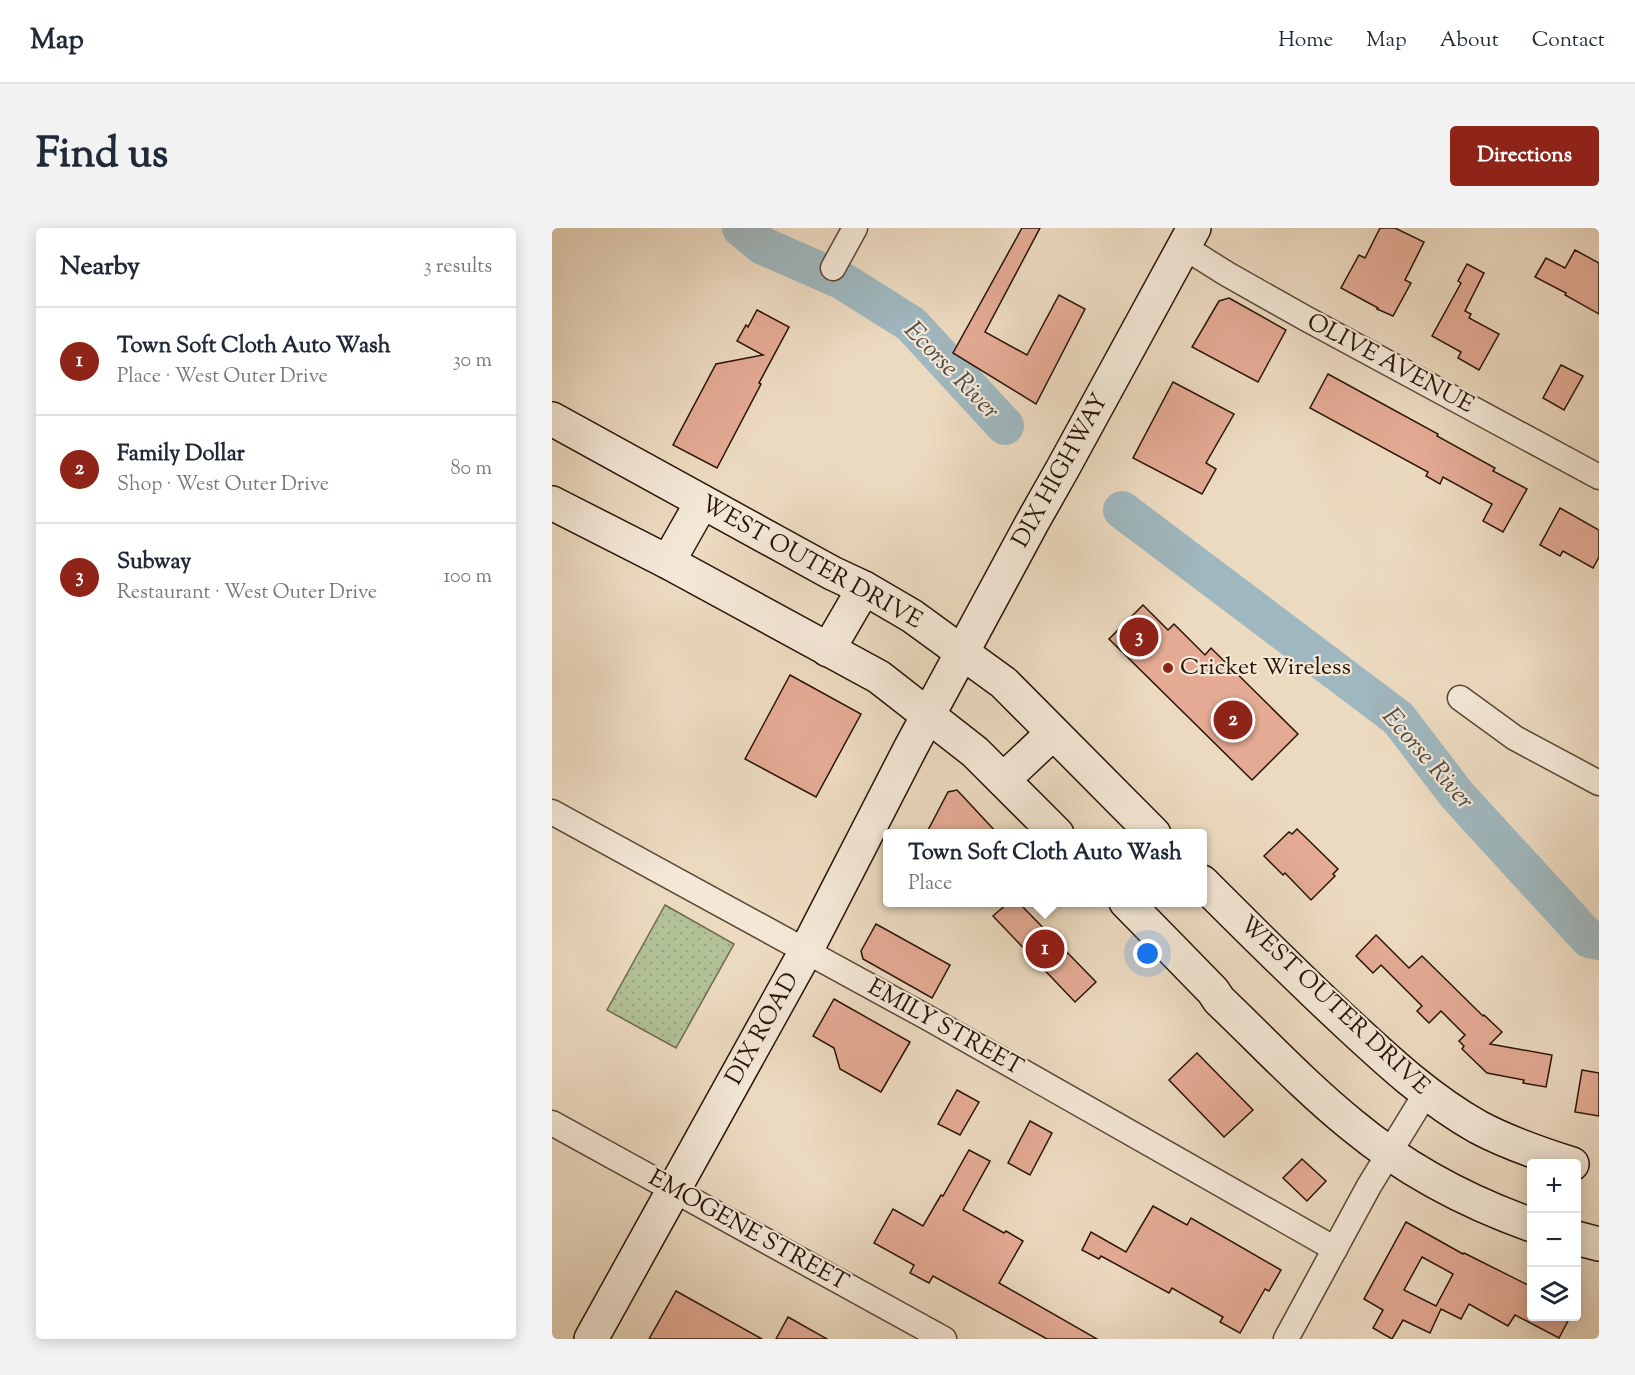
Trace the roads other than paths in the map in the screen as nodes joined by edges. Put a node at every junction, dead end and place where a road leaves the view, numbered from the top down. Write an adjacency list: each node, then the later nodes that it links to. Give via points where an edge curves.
1 (855, 228): 3 (street)
2 (1189, 237): 5 (street, OLIVE AVENUE, via 1227,274); 11 (main road, DIX HIGHWAY)
3 (833, 268)
4 (552, 419): 6 (main road, WEST OUTER DRIVE)
5 (1599, 477)
6 (702, 502): 8 (main road); 9 (main road, WEST OUTER DRIVE)
7 (552, 503): 8 (main road)
8 (668, 562): 10 (main road)
9 (864, 588): 10 (main road); 11 (main road, WEST OUTER DRIVE)
10 (828, 650): 13 (main road, via 879,677)
11 (962, 652): 13 (main road, DIX HIGHWAY); 14 (main road, WEST OUTER DRIVE, via 1004,683)
12 (1460, 698): 16 (street, via 1515,738)
13 (929, 715): 15 (main road); 22 (main road, DIX ROAD)
14 (1053, 733): 15 (main road); 19 (main road, WEST OUTER DRIVE)
15 (1003, 780): 18 (main road)
16 (1599, 783)
17 (552, 812): 22 (street, EMILY STREET)
18 (1052, 829)
19 (1149, 829)
20 (1207, 886): 23 (main road, WEST OUTER DRIVE, via 1299,979)
21 (1130, 907): 25 (main road, via 1301,1080)
22 (806, 951): 29 (main road, DIX ROAD); 33 (street, EMILY STREET)
23 (1426, 1093): 25 (street); 26 (main road, WEST OUTER DRIVE, via 1479,1127)
24 (552, 1123): 29 (street, EMOGENE STREET)
25 (1389, 1153): 30 (main road, via 1448,1189); 33 (street)
26 (1556, 1159)
27 (1581, 1166): 28 (main road)
28 (1599, 1171)
29 (674, 1190): 34 (main road, DIX ROAD); 35 (street, EMOGENE STREET)
30 (1527, 1223)
31 (1581, 1239): 32 (main road)
32 (1599, 1244)
33 (1335, 1249): 36 (street)
34 (591, 1339)
35 (944, 1339)
36 (1286, 1339)

